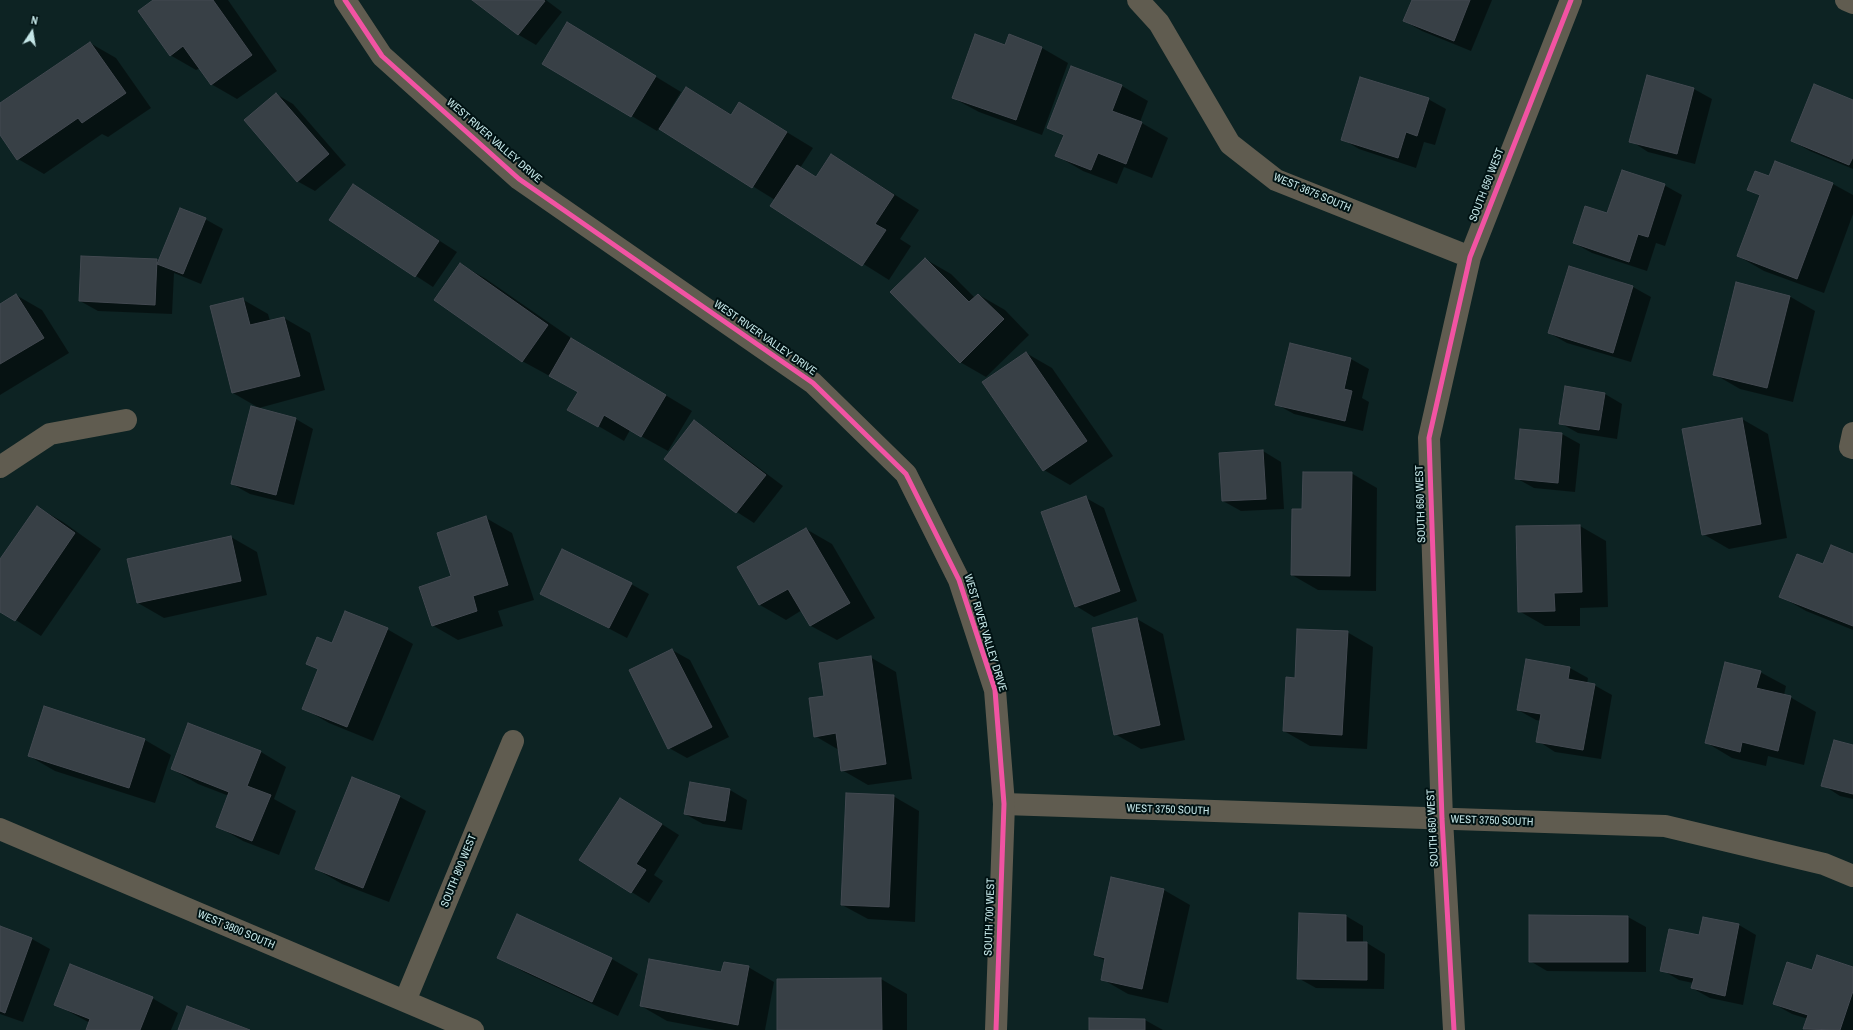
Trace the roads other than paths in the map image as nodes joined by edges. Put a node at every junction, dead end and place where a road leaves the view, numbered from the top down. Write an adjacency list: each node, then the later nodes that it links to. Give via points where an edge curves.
1 (344, 0): 10 (street, WEST RIVER VALLEY DRIVE, via 382,56 519,179 813,383 906,474 960,580 995,690)
2 (1138, 0): 6 (street, WEST 3675 SOUTH, via 1159,23 1230,144 1276,180)
3 (1571, 0): 6 (street, SOUTH 650 WEST)
4 (1846, 0): 5 (street)
5 (1853, 3)
6 (1470, 257): 11 (street, SOUTH 650 WEST, via 1429,438)
7 (126, 420): 8 (street, via 50,434)
8 (0, 467)
9 (513, 741): 14 (street, SOUTH 800 WEST)
10 (1004, 804): 11 (street, WEST 3750 SOUTH); 16 (street, SOUTH 700 WEST)
11 (1442, 819): 13 (street, WEST 3750 SOUTH, via 1665,826 1824,864); 17 (street, SOUTH 650 WEST)
12 (0, 829): 14 (street, WEST 3800 SOUTH)
13 (1853, 876)
14 (405, 1001): 15 (street, WEST 3800 SOUTH)
15 (473, 1030)
16 (996, 1030)
17 (1454, 1030)

